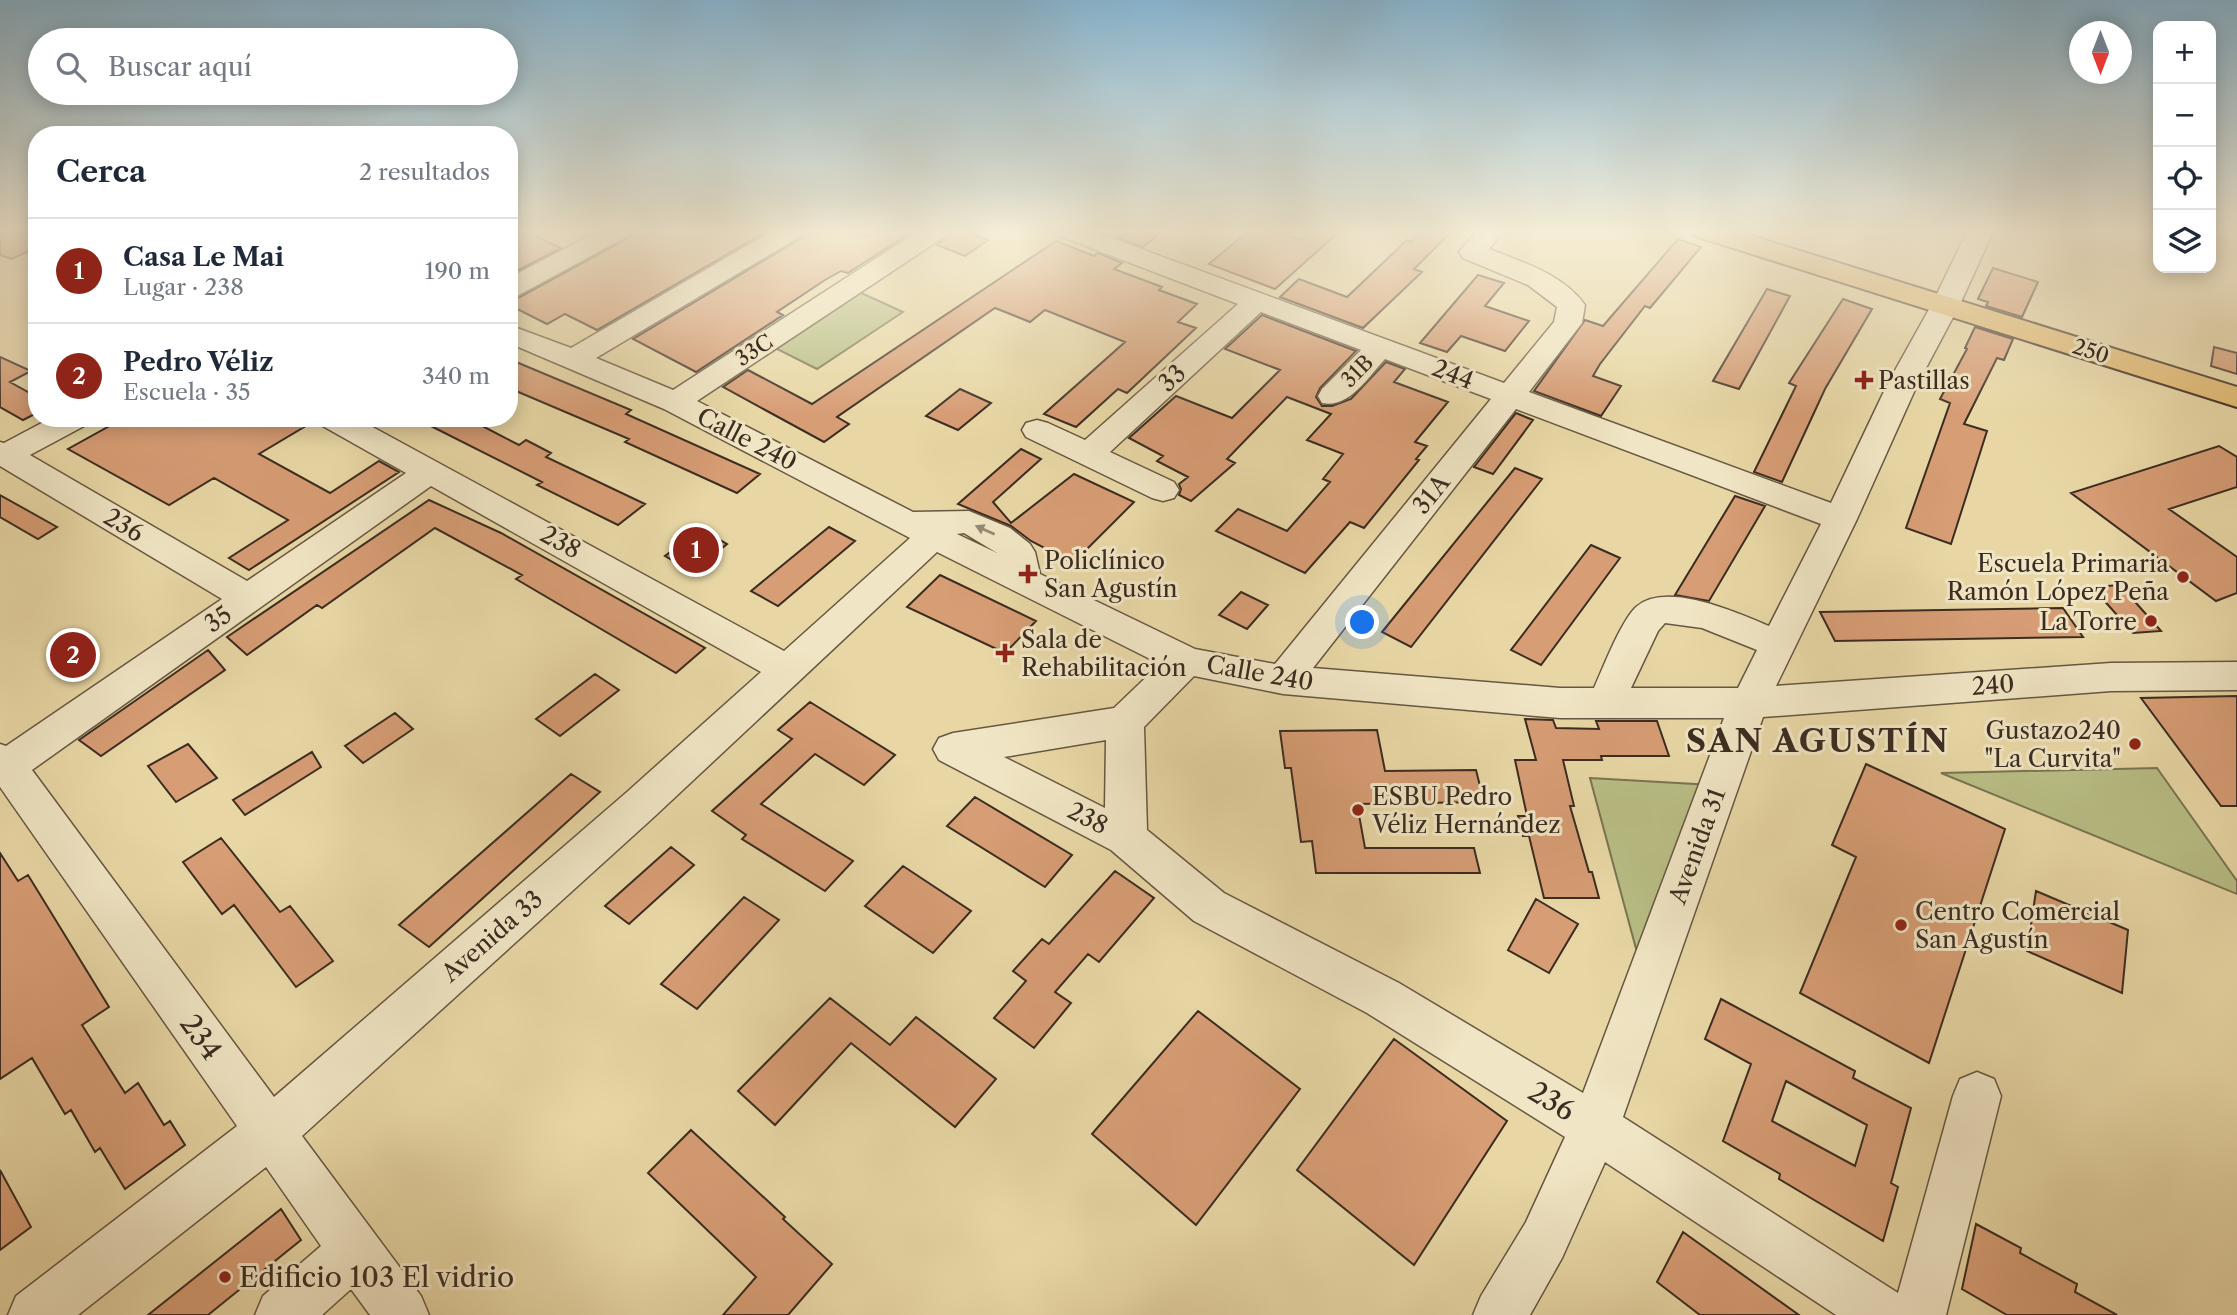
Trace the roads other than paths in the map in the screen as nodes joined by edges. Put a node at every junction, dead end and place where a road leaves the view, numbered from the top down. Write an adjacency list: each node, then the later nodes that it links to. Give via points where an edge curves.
1 (689, 291): 11 (street)
2 (844, 291): 15 (street, 33C)
3 (1232, 291): 7 (street, 244)
4 (1555, 291): 13 (street, 31A, via 1571,305 1568,323)
5 (1905, 291): 8 (main road, 250)
6 (1952, 291): 8 (street, Avenida 31)
7 (1257, 301): 10 (street, 244); 20 (street, 33)
8 (1946, 304): 14 (main road, 250); 23 (street, Avenida 31, via 1903,383)
9 (518, 337): 11 (street, Calle 240)
10 (1381, 346): 12 (street, 31B); 13 (street, 244)
11 (574, 359): 15 (street, Calle 240)
12 (1333, 396)
13 (1510, 396): 23 (street, 244); 30 (street, 31A)
14 (2237, 397)
15 (675, 402): 24 (street, Calle 240)
16 (56, 427): 19 (street)
17 (348, 427): 21 (street, 238)
18 (1037, 430): 20 (lane)
19 (3, 453): 25 (street, 236)
20 (1088, 455): 22 (lane)
21 (429, 471): 25 (street, 35); 28 (street, 238)
22 (1163, 490)
23 (1840, 519): 26 (street, Avenida 31)
24 (921, 530): 27 (street, Calle 240); 28 (street, Avenida 33)
25 (248, 598): 34 (street, 35)
26 (1779, 644): 31 (street, via 1684,609 1662,607 1647,616); 32 (street, Avenida 31)
27 (1187, 660): 30 (street, Calle 240); 33 (street)
28 (788, 670): 39 (street, Avenida 33)
29 (2237, 676): 32 (street, 240, via 2111,677)
30 (1283, 680): 31 (street, Calle 240)
31 (1606, 703): 32 (street, Calle 240)
32 (1749, 703): 38 (street, Avenida 31)
33 (1125, 722): 35 (street); 35 (street, 238, via 953,749)
34 (4, 763): 39 (street, 234)
35 (1126, 838): 36 (street, 238)
36 (1209, 907): 38 (street, 236, via 1383,998)
37 (1977, 1096): 46 (street)
38 (1595, 1127): 44 (street, Avenida 31, via 1544,1240); 45 (street, 236)
39 (270, 1132): 40 (street, 234); 41 (street, Avenida 33)
40 (355, 1251): 42 (street); 43 (street, 234)
41 (35, 1315)
42 (282, 1315)
43 (402, 1315)
44 (1500, 1315)
45 (1884, 1315)
46 (1919, 1315)

